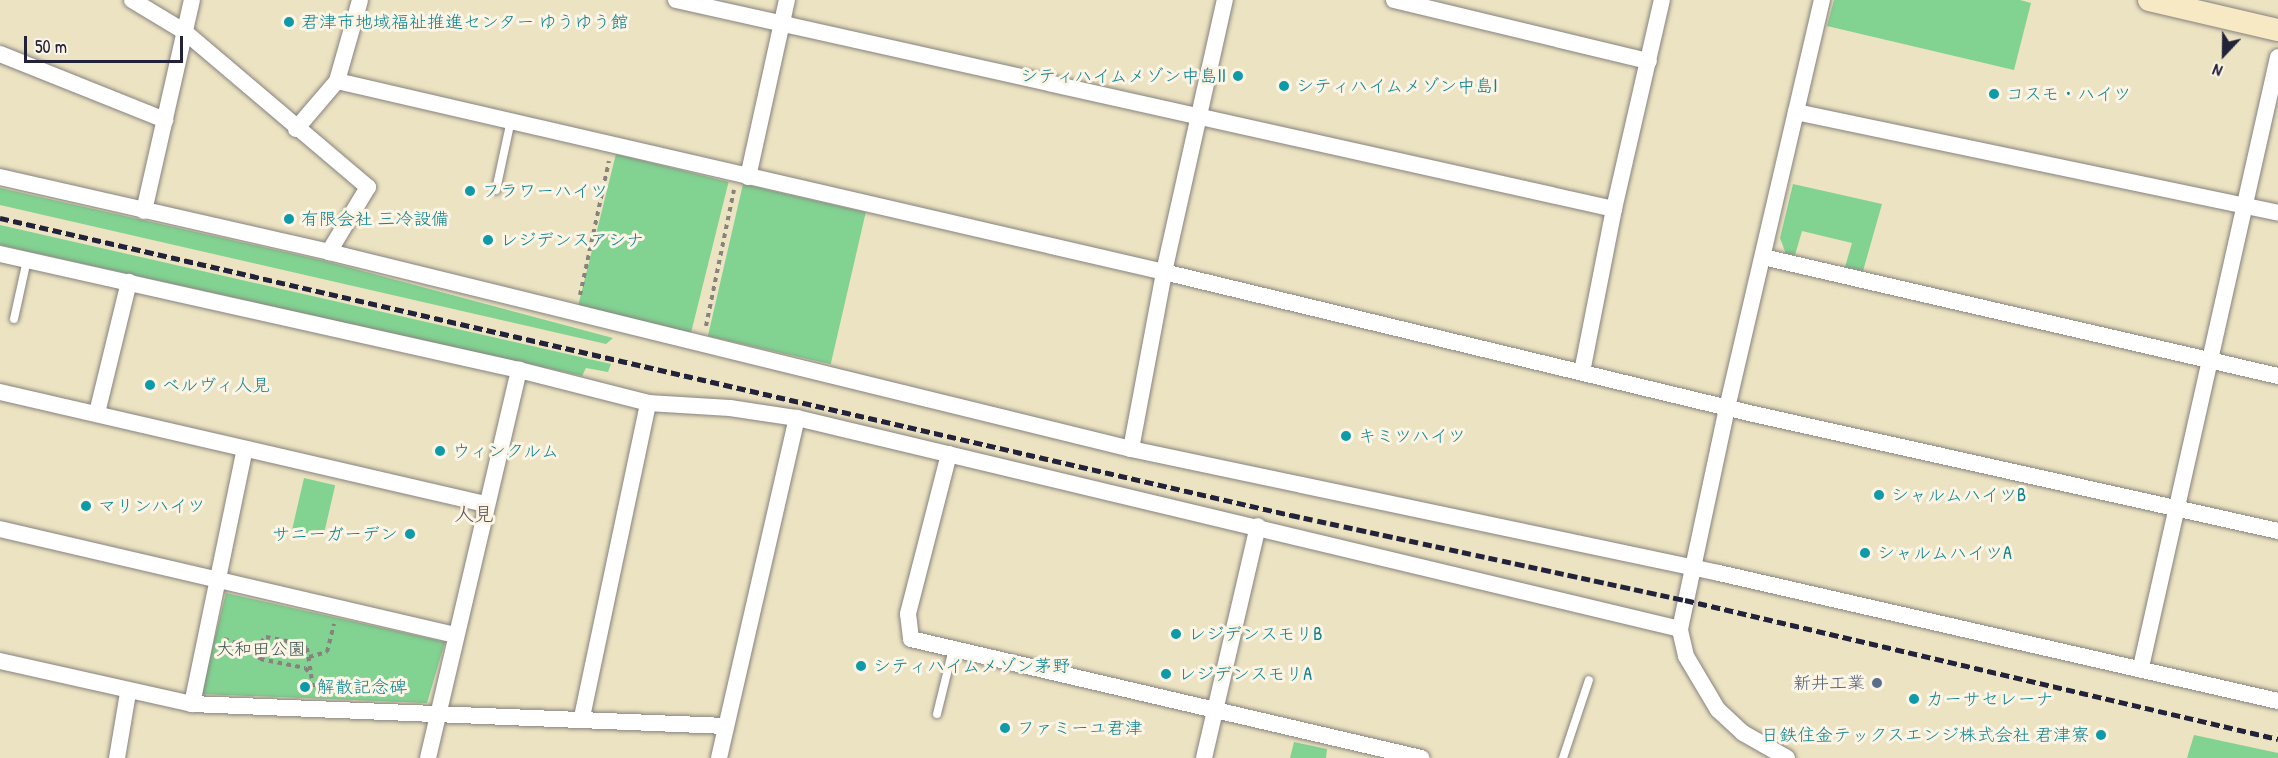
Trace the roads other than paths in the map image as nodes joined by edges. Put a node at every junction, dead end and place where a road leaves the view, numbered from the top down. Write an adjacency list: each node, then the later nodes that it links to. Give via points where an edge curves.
1 (132, 0): 13 (street)
2 (192, 0): 13 (street)
3 (360, 0): 17 (street)
4 (676, 0): 11 (street)
5 (787, 0): 11 (street)
6 (1225, 0): 19 (street)
7 (1395, 0): 16 (street)
8 (1662, 0): 16 (street)
9 (1822, 0): 18 (street)
10 (2149, 0): 12 (street)
11 (782, 22): 19 (street); 23 (street)
12 (2278, 30)
13 (185, 32): 20 (street); 22 (street)
14 (0, 54): 20 (street)
15 (2278, 57): 26 (street)
16 (1649, 61): 27 (street)
17 (337, 81): 21 (street); 22 (street)
18 (1796, 112): 26 (street); 32 (street)
19 (1200, 117): 27 (street); 34 (street)
20 (165, 120): 28 (street)
21 (511, 120): 23 (street); 25 (lane)
22 (296, 129): 30 (street, via 368,187)
23 (743, 175): 34 (street)
24 (0, 177): 28 (street)
25 (496, 190)
26 (2245, 205): 29 (street); 37 (street)
27 (1614, 209): 39 (street)
28 (144, 212): 30 (street)
29 (2278, 213)
30 (328, 252): 47 (street, via 575,316)
31 (0, 254): 33 (street)
32 (1763, 257): 37 (street); 43 (street)
33 (27, 260): 35 (street); 36 (lane)
34 (1164, 272): 39 (street); 47 (street)
35 (129, 282): 38 (street); 44 (street)
36 (14, 319)
37 (2207, 358): 40 (street); 50 (street)
38 (519, 370): 42 (street); 49 (street)
39 (1582, 372): 43 (street)
40 (2278, 376)
41 (0, 392): 44 (street)
42 (648, 403): 45 (street, via 730,408); 68 (street)
43 (1727, 408): 50 (street); 54 (street)
44 (97, 413): 46 (street)
45 (797, 418): 48 (street); 69 (street)
46 (244, 449): 49 (street); 55 (street)
47 (1131, 449): 54 (street)
48 (949, 454): 51 (street); 58 (street, via 908,614 911,639)
49 (485, 504): 57 (street)
50 (2177, 508): 53 (street); 60 (street)
51 (1258, 526): 56 (street); 65 (street)
52 (0, 529): 55 (street)
53 (2278, 531)
54 (1691, 567): 56 (street); 60 (street)
55 (218, 581): 57 (street); 64 (street)
56 (1680, 629): 76 (street, via 1686,656 1718,710 1743,733)
57 (454, 635): 66 (street)
58 (953, 649): 65 (street); 67 (lane)
59 (0, 661): 62 (street)
60 (2141, 667): 63 (street)
61 (1589, 680): 75 (lane)
62 (128, 693): 64 (street); 70 (street)
63 (2278, 701)
64 (192, 704): 66 (street)
65 (1214, 710): 73 (street); 74 (street)
66 (438, 712): 68 (street); 71 (street)
67 (937, 714)
68 (582, 717): 69 (street)
69 (725, 726): 72 (street)
70 (117, 758)
71 (428, 758)
72 (719, 758)
73 (1204, 758)
74 (1421, 758)
75 (1563, 758)
76 (1786, 758)

